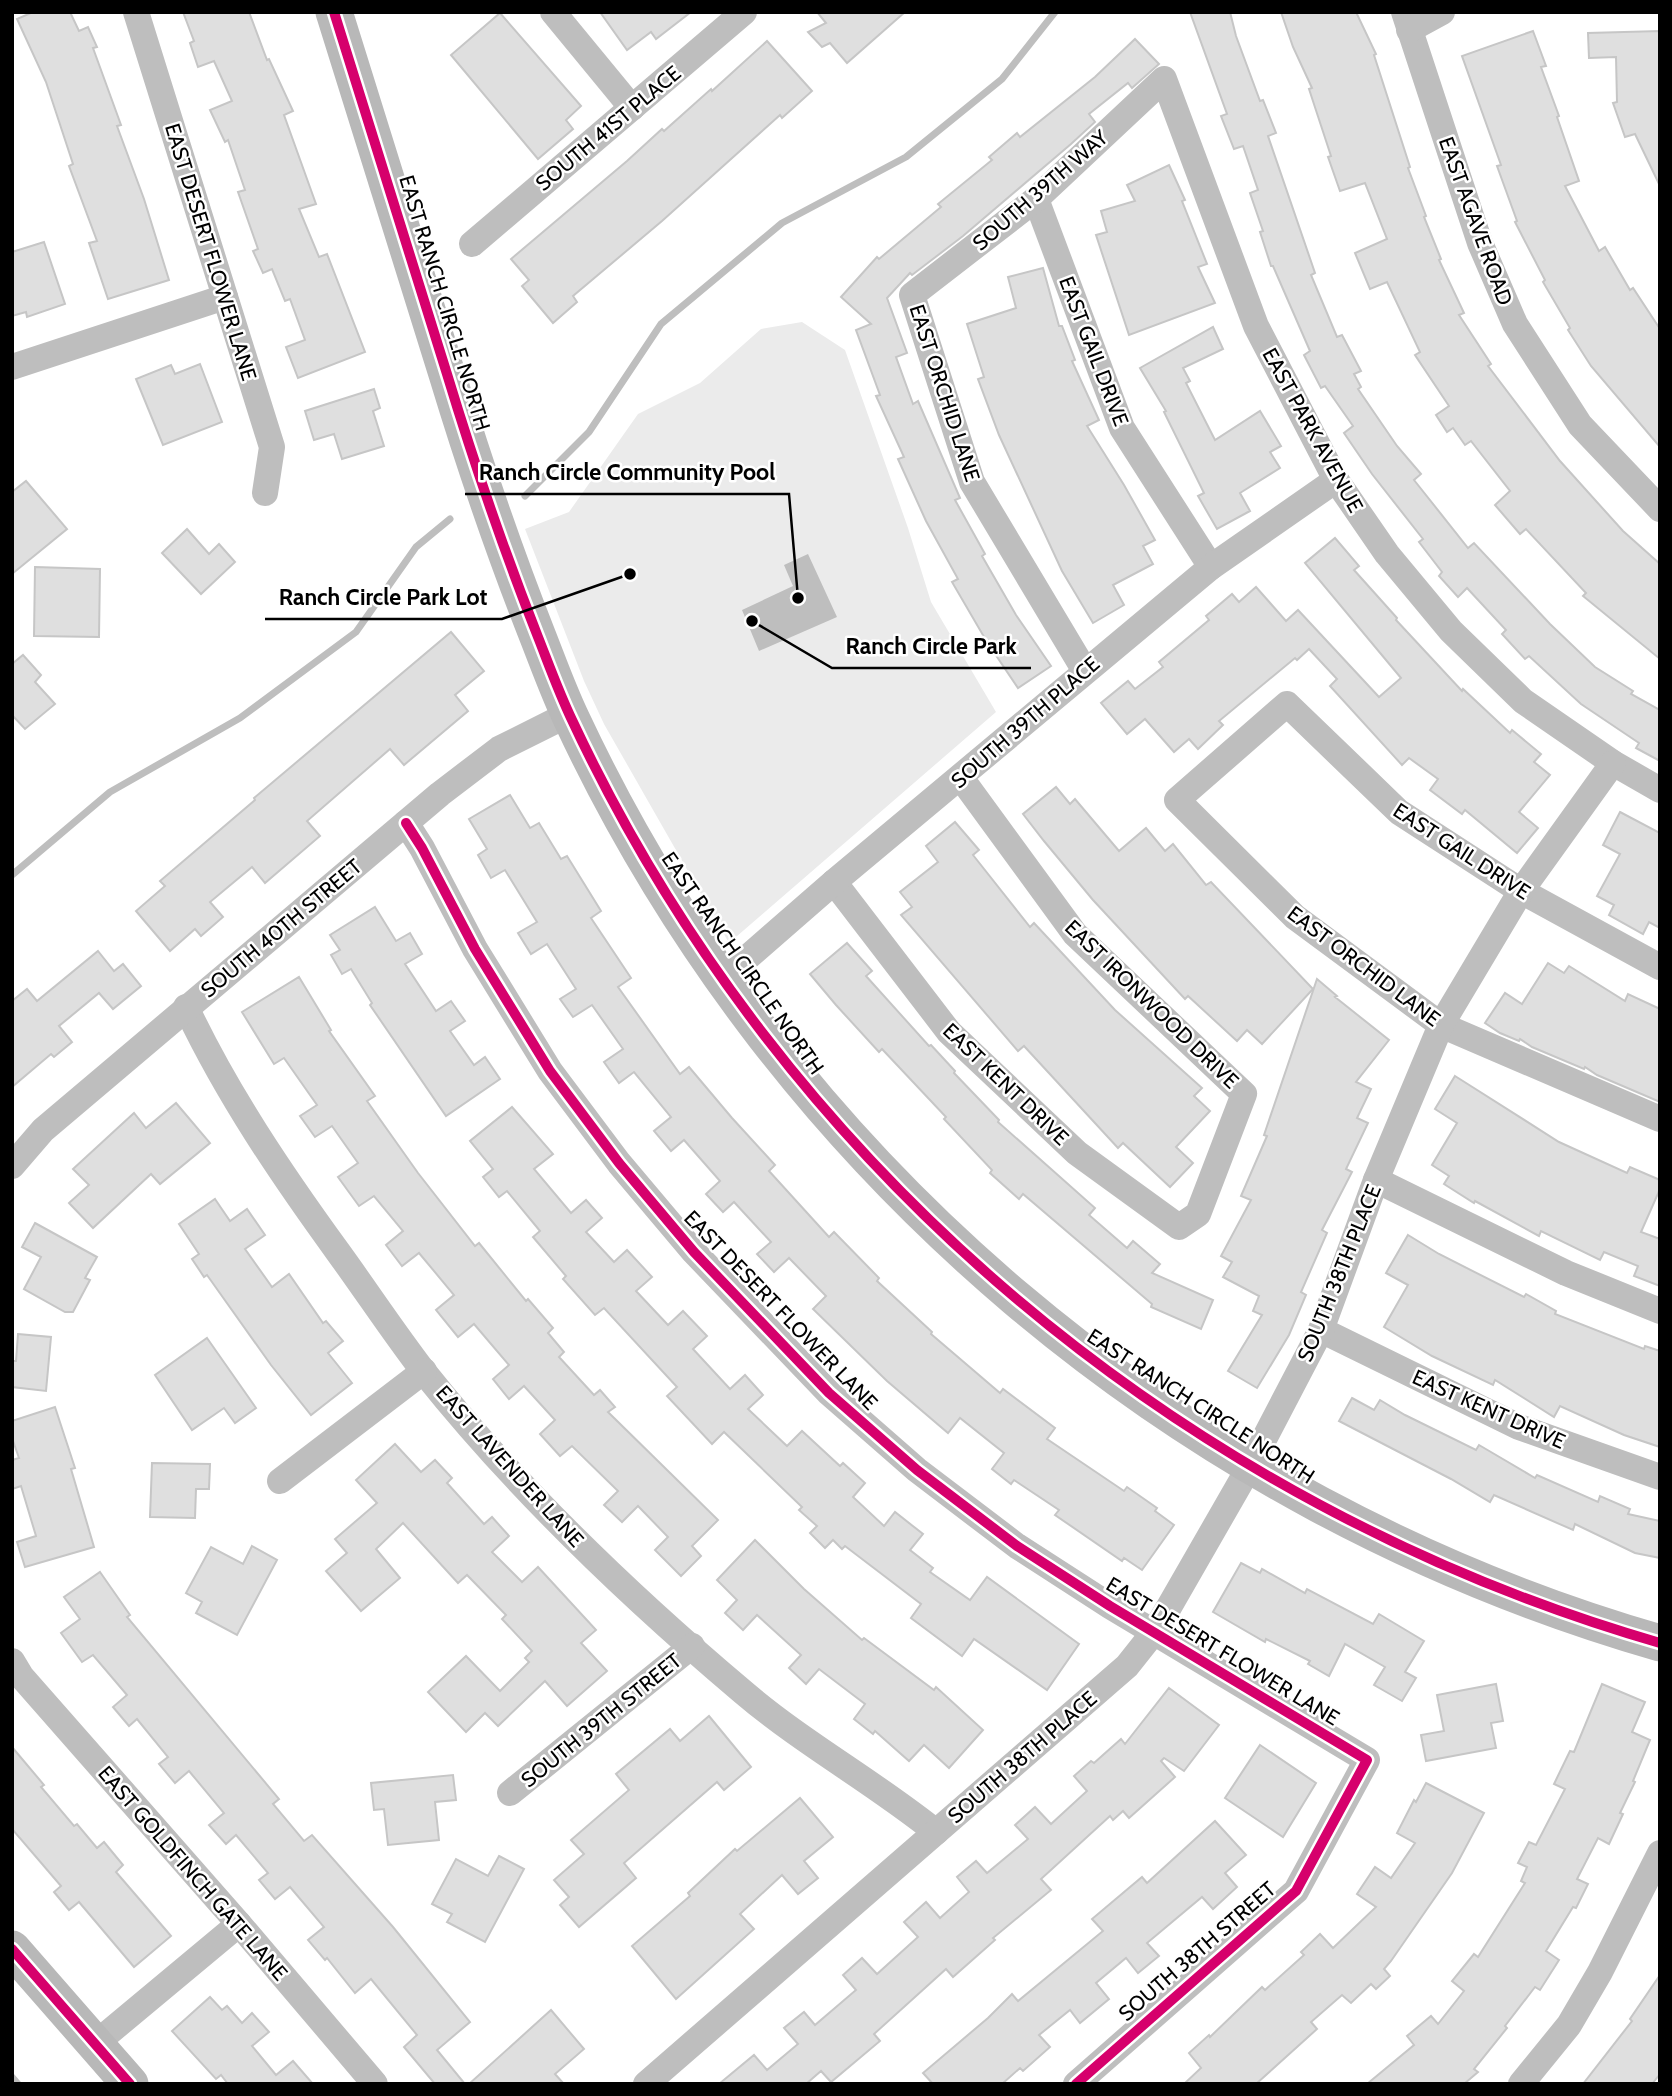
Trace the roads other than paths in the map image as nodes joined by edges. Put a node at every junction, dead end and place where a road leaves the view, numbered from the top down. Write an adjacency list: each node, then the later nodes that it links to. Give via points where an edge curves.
1 (136, 12): 12 (street, EAST DESERT FLOWER LANE)
2 (334, 12): 19 (street, EAST RANCH CIRCLE NORTH, via 476,467)
3 (553, 12): 8 (street)
4 (744, 12): 8 (street, SOUTH 41ST PLACE)
5 (1442, 12): 6 (street)
6 (1407, 21): 16 (street, EAST AGAVE ROAD, via 1480,243 1515,324 1580,425)
7 (1164, 79): 9 (street, SOUTH 39TH WAY); 14 (street, EAST PARK AVENUE, via 1256,326)
8 (632, 108): 10 (street, SOUTH 41ST PLACE)
9 (1036, 199): 11 (street, SOUTH 39TH WAY); 17 (street, EAST GAIL DRIVE, via 1122,428)
10 (472, 244)
11 (912, 295): 18 (street, EAST ORCHID LANE, via 972,482)
12 (225, 297): 13 (street); 15 (street, EAST DESERT FLOWER LANE, via 272,447)
13 (12, 368)
14 (1336, 480): 17 (street, SOUTH 39TH PLACE); 20 (street, EAST PARK AVENUE, via 1387,554 1451,631 1523,701)
15 (265, 493)
16 (1660, 509)
17 (1211, 567): 18 (street, SOUTH 39TH PLACE)
18 (1085, 671): 21 (street, SOUTH 39TH PLACE)
19 (569, 714): 24 (street, SOUTH 40TH STREET, via 499,749); 28 (street, EAST RANCH CIRCLE NORTH, via 646,860)
20 (1613, 763): 22 (street, EAST PARK AVENUE); 26 (street, SOUTH 38TH PLACE)
21 (961, 778): 25 (street, SOUTH 39TH PLACE); 34 (street, EAST IRONWOOD DRIVE, via 1075,934 1244,1094 1198,1214)
22 (1660, 790)
23 (1177, 800): 26 (street, EAST GAIL DRIVE, via 1287,705 1399,812); 30 (street, EAST ORCHID LANE, via 1295,918)
24 (406, 823): 29 (street, SOUTH 40TH STREET); 41 (street, EAST DESERT FLOWER LANE, via 475,949 550,1071 694,1252 829,1393 917,1470 1017,1546)
25 (834, 882): 28 (street, SOUTH 39TH PLACE); 34 (street, EAST KENT DRIVE, via 949,1032 1077,1153)
26 (1521, 891): 27 (street, EAST GAIL DRIVE); 30 (street, SOUTH 38TH PLACE)
27 (1660, 967)
28 (724, 978): 38 (street, EAST RANCH CIRCLE NORTH, via 810,1092 965,1255 1083,1353)
29 (186, 1007): 32 (street, SOUTH 40TH STREET, via 43,1130); 37 (street, EAST LAVENDER LANE, via 301,1203)
30 (1441, 1025): 31 (street, EAST ORCHID LANE); 33 (street, SOUTH 38TH PLACE)
31 (1660, 1119)
32 (12, 1166)
33 (1376, 1180): 35 (street, via 1566,1273); 36 (street, SOUTH 38TH PLACE)
34 (1179, 1227)
35 (1660, 1311)
36 (1321, 1330): 38 (street, SOUTH 38TH PLACE); 39 (street, EAST KENT DRIVE, via 1519,1427)
37 (424, 1371): 40 (street); 43 (street, EAST LAVENDER LANE, via 533,1497 628,1591)
38 (1250, 1466): 41 (street, SOUTH 38TH PLACE); 42 (street, EAST RANCH CIRCLE NORTH, via 1377,1536 1457,1572)
39 (1660, 1477)
40 (280, 1481)
41 (1154, 1632): 45 (street, EAST DESERT FLOWER LANE); 47 (street, SOUTH 38TH PLACE, via 1127,1665)
42 (1660, 1643)
43 (692, 1646): 46 (street, SOUTH 39TH STREET); 47 (street, EAST LAVENDER LANE, via 804,1741)
44 (12, 1661): 49 (street, EAST GOLDFINCH GATE LANE)
45 (1367, 1760): 55 (street, SOUTH 38TH STREET, via 1296,1891)
46 (510, 1793)
47 (936, 1832): 54 (street, SOUTH 38TH PLACE)
48 (1660, 1853): 56 (street, via 1569,2025)
49 (239, 1924): 51 (street); 53 (street, EAST GOLDFINCH GATE LANE)
50 (12, 1949): 51 (street)
51 (95, 2044): 52 (street)
52 (130, 2084)
53 (375, 2084)
54 (646, 2084)
55 (1076, 2084)
56 (1521, 2084)

